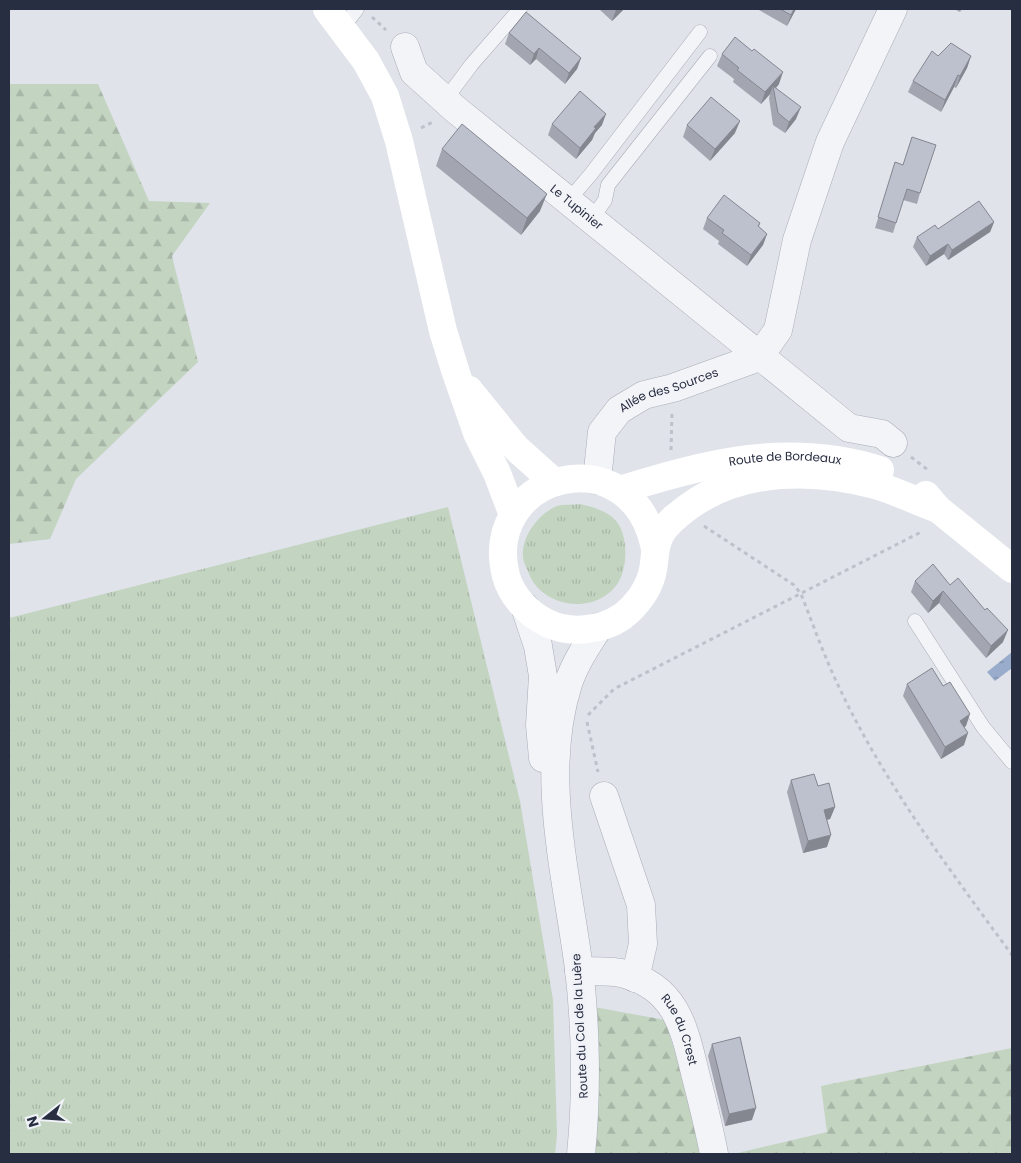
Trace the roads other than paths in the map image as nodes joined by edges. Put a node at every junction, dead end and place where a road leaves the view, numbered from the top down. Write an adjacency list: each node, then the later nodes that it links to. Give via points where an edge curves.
1 (520, 9): 7 (lane, via 472,64)
2 (893, 9): 10 (street, via 830,142 797,240 778,330)
3 (342, 15): 11 (main road, via 384,96 399,141 443,331)
4 (700, 32): 8 (lane)
5 (406, 47): 7 (street, Le Tupinier, via 414,72)
6 (710, 56): 9 (lane, via 608,185 605,200)
7 (450, 105): 8 (street, Le Tupinier)
8 (568, 201): 9 (street, Le Tupinier)
9 (591, 220): 10 (street, Le Tupinier)
10 (759, 357): 12 (street, Le Tupinier, via 849,428 882,434); 14 (street, Allée des Sources, via 644,395 619,410 602,432)
11 (456, 373): 13 (main road, via 516,448); 16 (main road, via 477,434 498,473)
12 (893, 443)
13 (554, 482): 14 (main road, via 576,478); 16 (main road, via 524,501)
14 (608, 485): 15 (main road, Route de Bordeaux, via 725,462 791,455 839,459 896,475 923,491); 17 (main road, via 634,501 651,531)
15 (938, 509): 17 (main road, Route de Bordeaux, via 878,486 842,479 765,476 732,484 703,496 661,533); 18 (main road, Route de Bordeaux)
16 (513, 515): 19 (main road, via 503,547 503,563 514,594)
17 (655, 549): 21 (main road, via 652,575 641,598 622,616)
18 (1012, 569)
19 (525, 607): 21 (main road, via 547,623 572,630); 24 (street, Route du Col de la Luère, via 538,646 543,676 540,725 544,771)
20 (915, 621): 22 (lane, via 983,727)
21 (599, 627): 24 (street, Route du Col de la Luère, via 569,683 556,742)
22 (1012, 762)
23 (604, 796): 26 (street, via 641,905 644,944)
24 (560, 838): 25 (street, Route du Col de la Luère)
25 (579, 971): 26 (street, Rue du Crest, via 623,973); 27 (street, Route du Col de la Luère, via 584,1056)
26 (635, 978): 28 (street, Rue du Crest, via 662,993 677,1011 685,1031)
27 (581, 1154)
28 (714, 1154)

